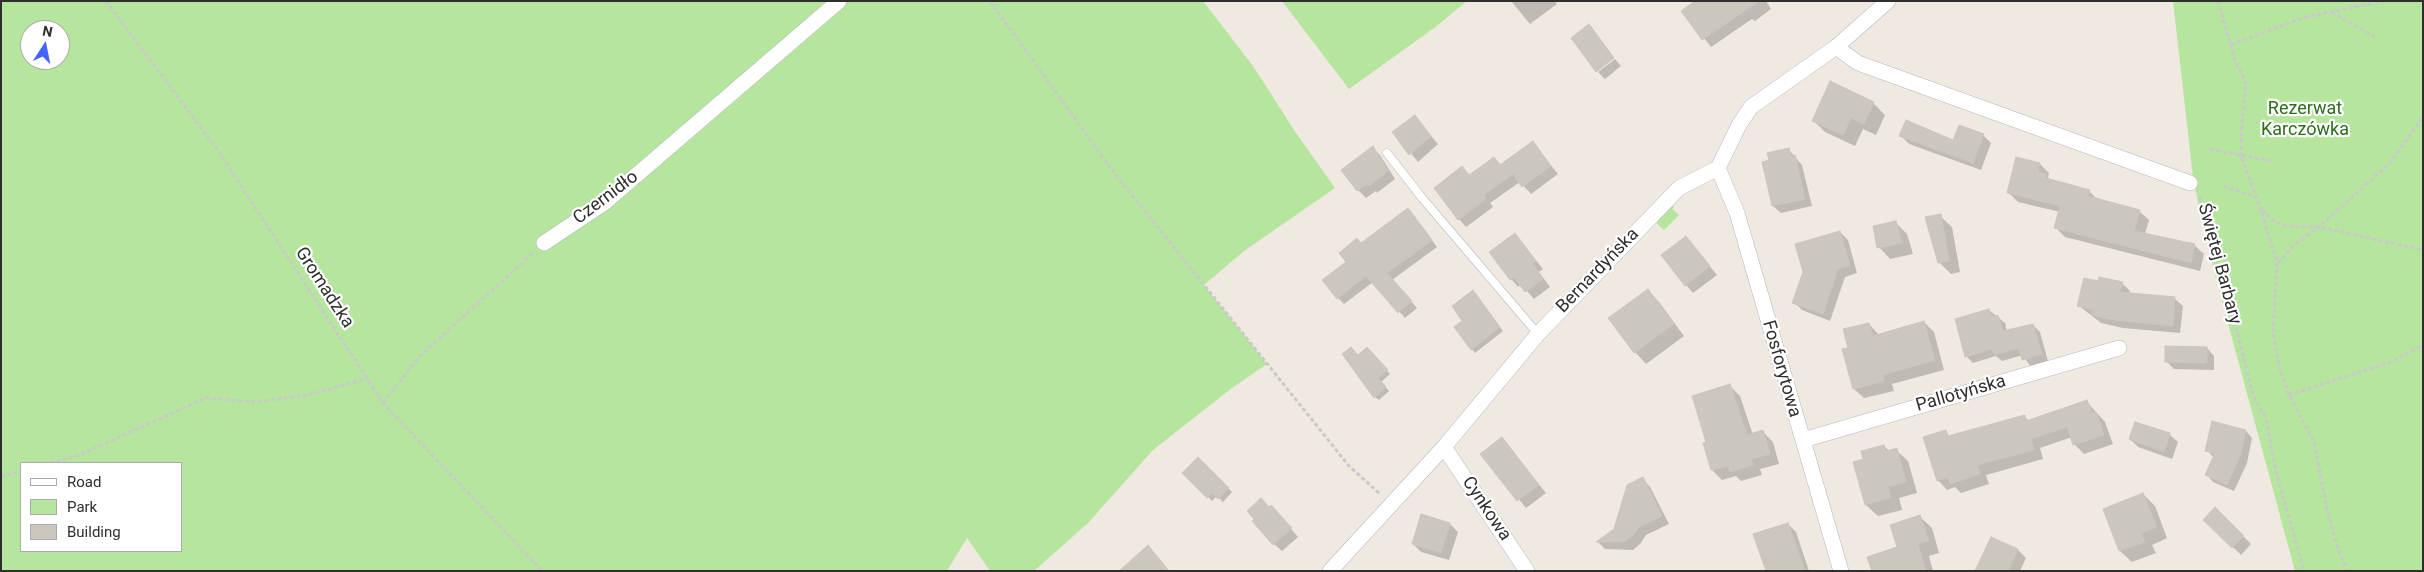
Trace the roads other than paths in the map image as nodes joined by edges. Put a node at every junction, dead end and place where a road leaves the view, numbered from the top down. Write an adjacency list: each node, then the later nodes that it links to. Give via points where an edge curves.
1 (839, 1): 7 (street, Czernidło, via 604,203)
2 (1888, 1): 3 (street)
3 (1836, 47): 5 (street, via 1751,108 1738,124); 6 (street, Świętej Barbary, via 1858,63)
4 (1387, 153): 8 (lane)
5 (1718, 168): 8 (street, Bernardyńska, via 1678,188); 10 (street, Fosforytowa, via 1737,213)
6 (2190, 183)
7 (544, 243)
8 (1538, 334): 11 (street, Bernardyńska)
9 (2119, 348): 10 (street, Pallotyńska)
10 (1803, 440): 14 (street, Fosforytowa)
11 (1444, 447): 12 (street, Bernardyńska); 13 (street, Cynkowa)
12 (1330, 571)
13 (1527, 571)
14 (1841, 571)

